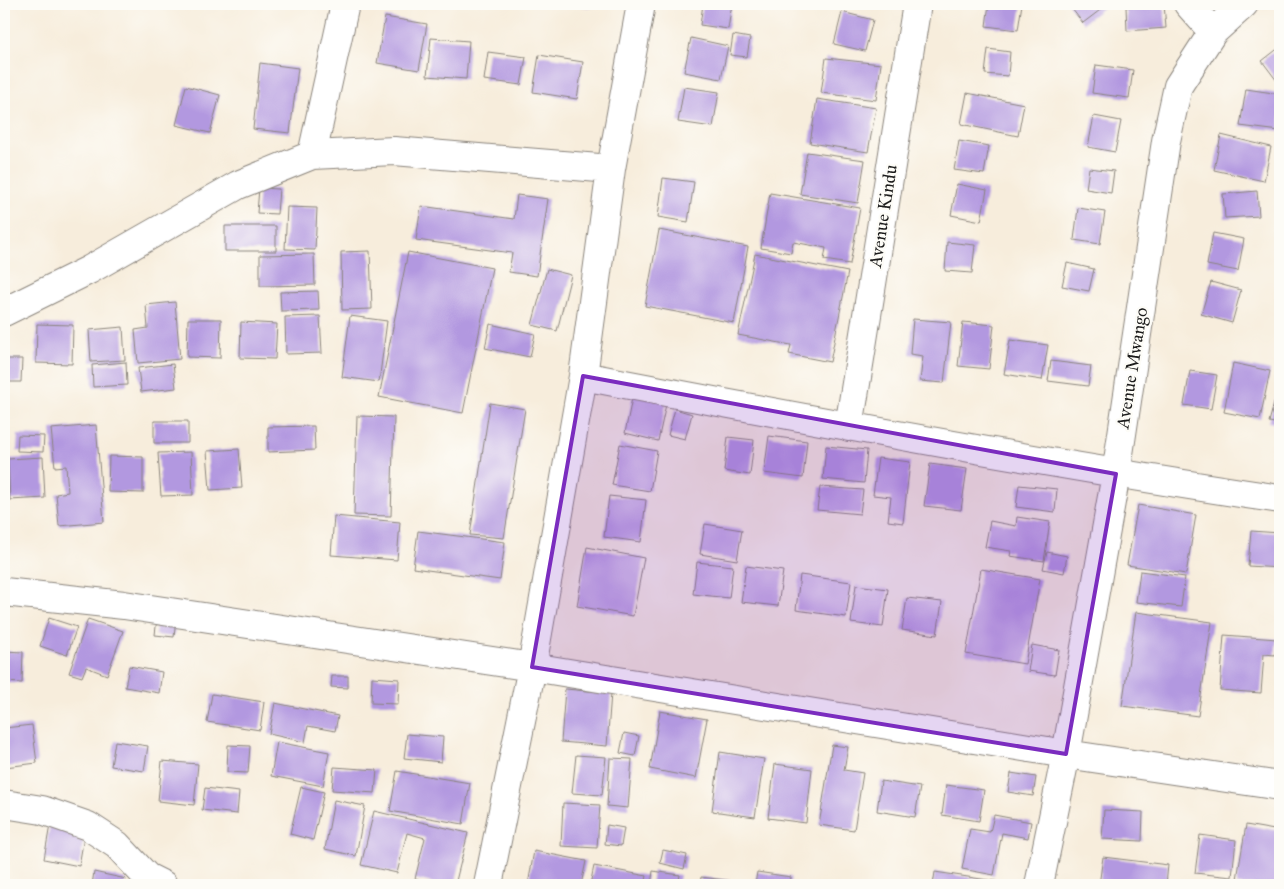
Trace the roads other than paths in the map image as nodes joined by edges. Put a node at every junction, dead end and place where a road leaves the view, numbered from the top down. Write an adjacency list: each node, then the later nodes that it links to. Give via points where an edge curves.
1 (345, 4): 7 (street)
2 (641, 4): 8 (street)
3 (917, 4): 11 (street, Avenue Kindu)
4 (1188, 4): 6 (street)
5 (1244, 4): 6 (street, Avenue Mwango)
6 (1213, 32): 12 (street, Avenue Mwango, via 1178,86 1166,141)
7 (312, 155): 8 (street, via 394,151); 9 (street, via 238,185 89,270)
8 (611, 169): 10 (street)
9 (4, 312)
10 (583, 376): 11 (street); 15 (street)
11 (849, 427): 12 (street)
12 (1116, 474): 13 (street); 16 (street, Avenue Mwango)
13 (1280, 499)
14 (4, 592): 15 (street, via 124,605)
15 (532, 667): 16 (street); 20 (street)
16 (1066, 754): 17 (street); 21 (street, Avenue Mwango)
17 (1280, 786)
18 (4, 804): 19 (street, via 42,810 88,826 118,845 147,877)
19 (163, 885)
20 (488, 885)
21 (1039, 885)

